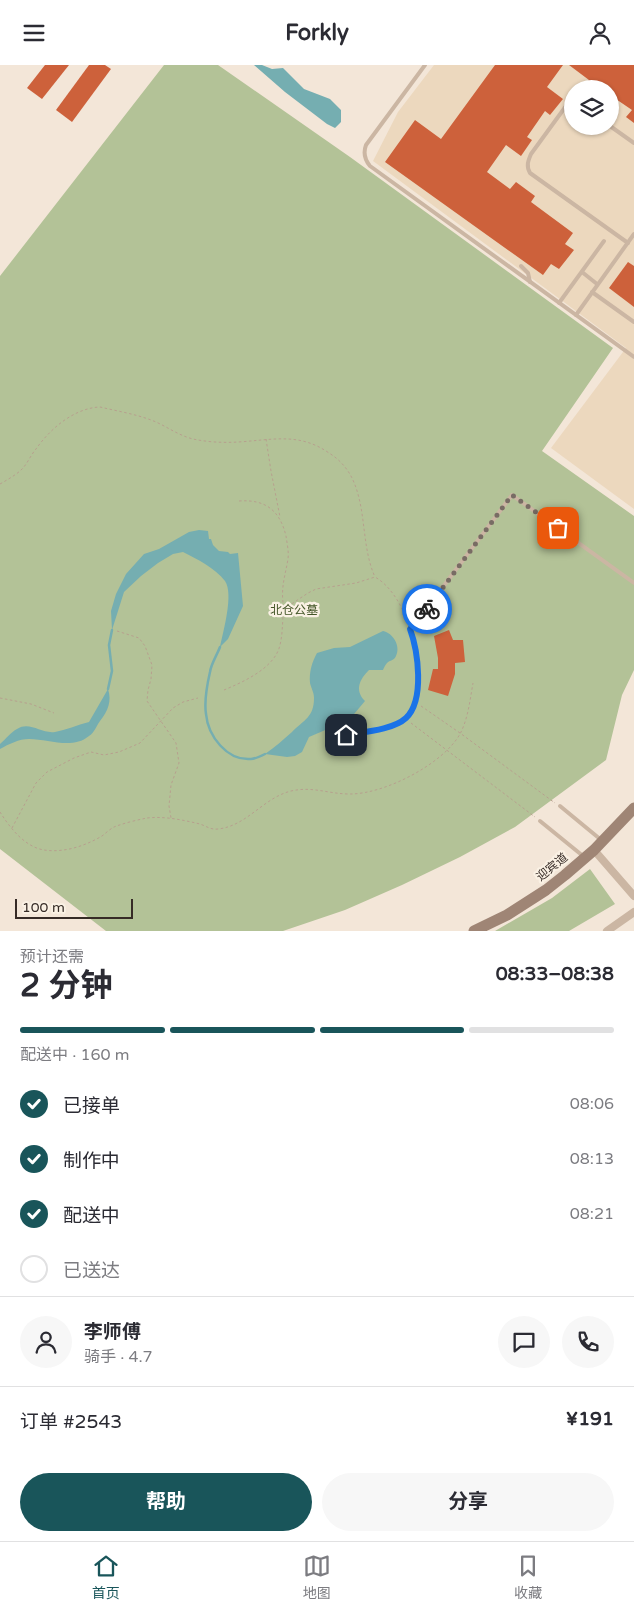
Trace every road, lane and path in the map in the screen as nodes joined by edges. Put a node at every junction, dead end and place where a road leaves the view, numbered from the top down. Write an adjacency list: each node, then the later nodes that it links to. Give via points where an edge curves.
1 (425, 65): 10 (lane, via 366,145 366,161)
2 (564, 109): 7 (lane, via 530,155 530,173)
3 (619, 132): 4 (lane)
4 (634, 143)
5 (634, 235): 7 (lane)
6 (604, 241): 9 (lane)
7 (628, 243): 11 (lane)
8 (521, 266): 10 (lane, via 528,273)
9 (582, 272): 11 (lane); 13 (lane)
10 (530, 282): 13 (lane)
11 (597, 284): 12 (lane)
12 (592, 292): 14 (lane); 15 (lane)
13 (559, 303): 14 (lane)
14 (576, 315): 16 (lane)
15 (634, 322)
16 (634, 357)
17 (266, 439): 18 (path, via 220,443 192,439 152,420 92,407 55,427 21,470); 20 (path); 21 (path, via 288,438 310,443 333,456 348,471 357,489)
18 (0, 484)
19 (239, 501): 20 (path, via 268,506)
20 (280, 520): 23 (path, via 288,550 282,590)
21 (375, 577): 23 (path, via 316,589); 24 (path, via 397,599)
22 (634, 583): 24 (lane, via 512,495)
23 (284, 609): 27 (path, via 280,647 275,655 260,671)
24 (410, 629): 30 (lane, via 418,679)
25 (118, 631): 33 (path, via 139,638 148,651 152,665 147,701)
26 (473, 683): 34 (path)
27 (224, 690)
28 (0, 698): 31 (path, via 31,704)
29 (198, 698): 33 (path, via 173,708)
30 (416, 702): 32 (lane); 34 (path)
31 (54, 713)
32 (405, 719): 35 (lane, via 386,728); 36 (path)
33 (161, 721): 40 (path, via 176,743 179,754 171,785); 42 (path, via 140,743 104,755 91,752 47,772 36,783)
34 (460, 733): 36 (path); 37 (path)
35 (346, 735)
36 (447, 751): 40 (path, via 405,778 379,789 351,794 316,789 284,793 228,828 214,829); 41 (path)
37 (560, 806): 43 (lane)
38 (634, 808): 43 (street, 迎宾道)
39 (0, 812): 42 (path)
40 (171, 818): 42 (path, via 147,818 114,827 90,843 57,852 33,848)
41 (540, 821): 44 (lane)
42 (12, 829)
43 (602, 841): 44 (street, 迎宾道)
44 (589, 853): 45 (street); 47 (street, 迎宾道, via 546,890)
45 (634, 897)
46 (634, 912): 48 (street)
47 (474, 931)
48 (607, 931)

